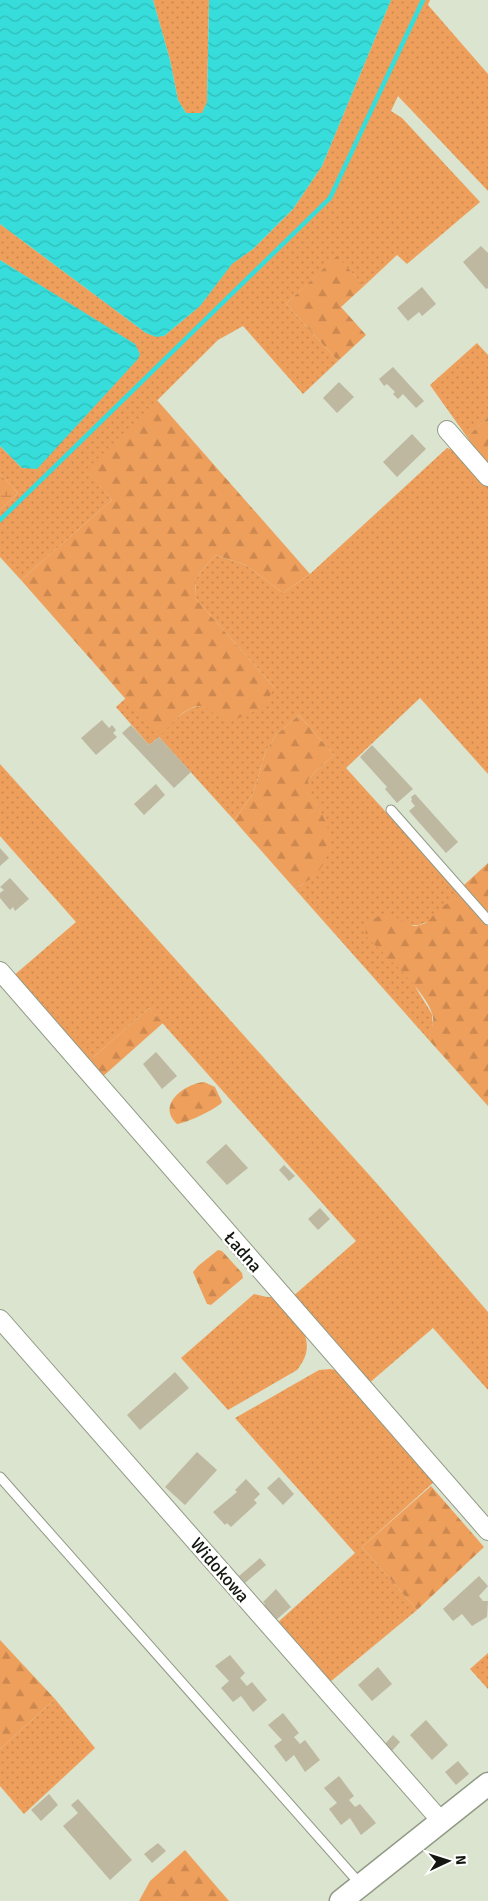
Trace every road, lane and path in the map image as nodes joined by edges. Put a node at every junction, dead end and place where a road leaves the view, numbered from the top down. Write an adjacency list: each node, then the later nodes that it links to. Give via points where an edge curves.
1 (447, 430): 2 (street)
2 (488, 477)
3 (391, 810): 4 (lane)
4 (488, 920)
5 (0, 972): 8 (street, Ładna)
6 (0, 1319): 10 (street, Widokowa)
7 (0, 1477): 11 (lane)
8 (488, 1531)
9 (488, 1784): 10 (street)
10 (441, 1821): 11 (street)
11 (361, 1885): 12 (street)
12 (341, 1901)

